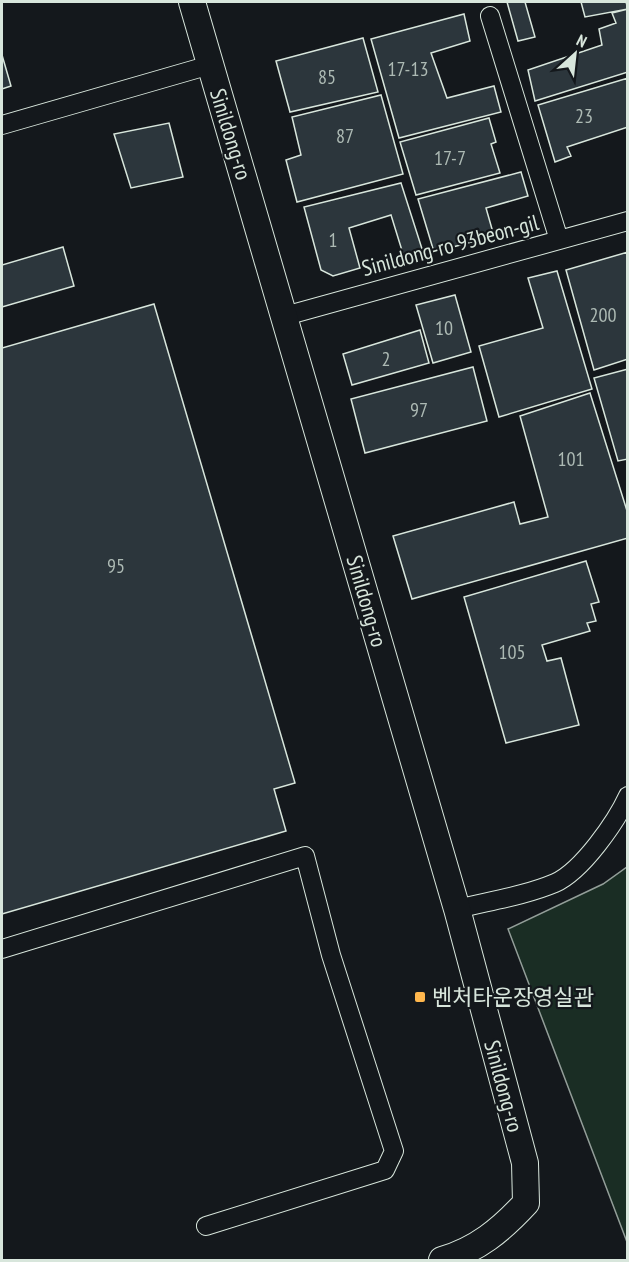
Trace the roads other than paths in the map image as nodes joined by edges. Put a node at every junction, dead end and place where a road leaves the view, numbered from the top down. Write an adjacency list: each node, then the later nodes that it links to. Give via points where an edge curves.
1 (192, 2): 3 (main road, Sinildong-ro)
2 (490, 16): 6 (street)
3 (210, 65): 4 (street); 7 (main road, Sinildong-ro)
4 (2, 125)
5 (627, 221): 6 (street, Sinildong-ro 93beon-gil)
6 (559, 240): 7 (street, Sinildong-ro 93beon-gil)
7 (285, 316): 9 (main road, Sinildong-ro)
8 (627, 795): 9 (street, via 619,814 590,853 558,882)
9 (457, 909): 12 (main road, Sinildong-ro, via 525,1163 526,1203 501,1230 465,1254)
10 (2, 950): 11 (street, via 304,856 394,1151 384,1170)
11 (206, 1226)
12 (442, 1260)

